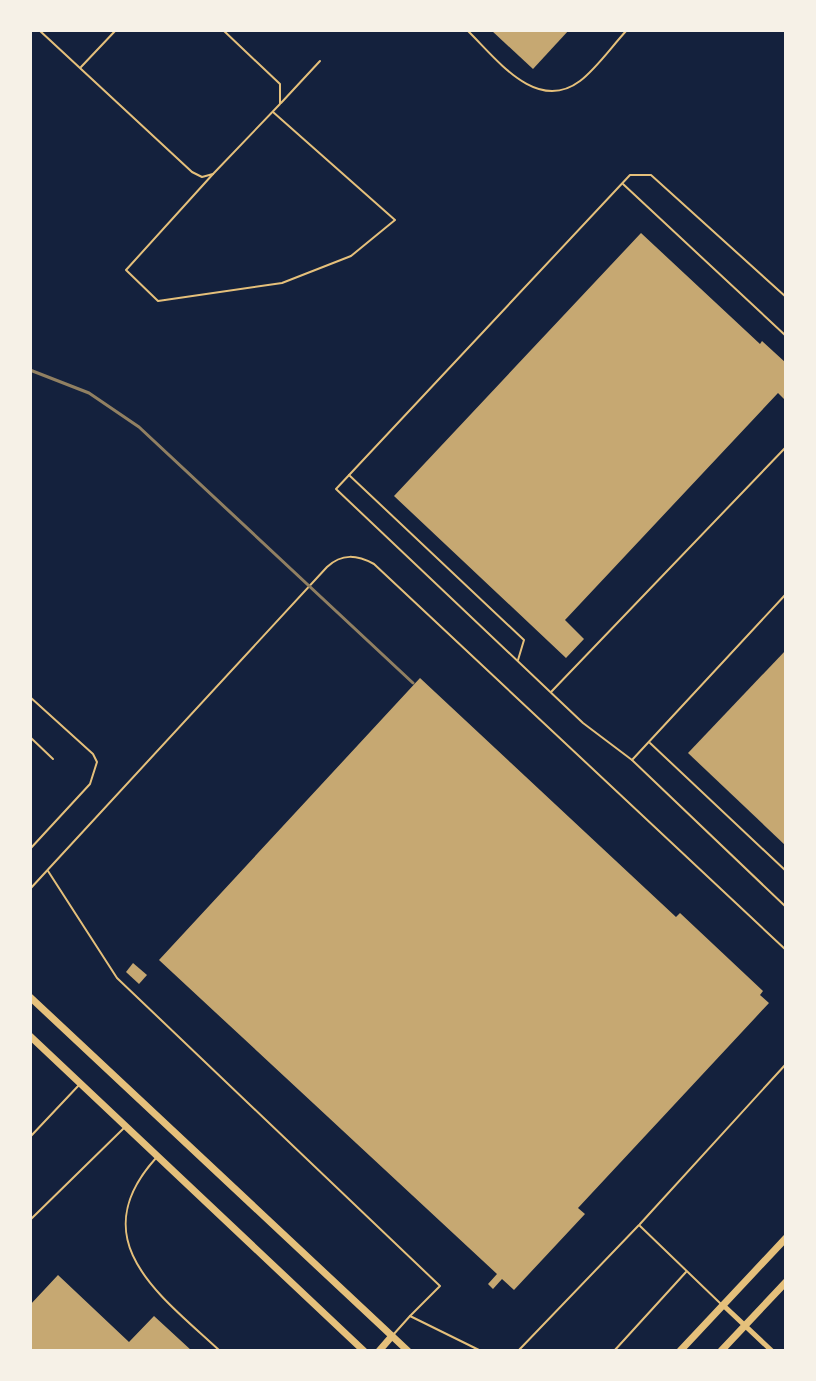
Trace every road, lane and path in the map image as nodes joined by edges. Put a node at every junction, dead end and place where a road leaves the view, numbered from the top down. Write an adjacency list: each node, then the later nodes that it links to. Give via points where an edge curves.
1 (39, 30): 7 (lane)
2 (116, 30): 7 (lane)
3 (223, 30): 8 (lane, via 280,84)
4 (467, 30): 5 (lane, via 528,88 556,92 579,81)
5 (627, 30)
6 (320, 61): 8 (lane)
7 (80, 68): 10 (lane, via 192,172 202,177)
8 (280, 104): 9 (lane)
9 (273, 112): 10 (lane); 10 (lane, via 395,220 351,256 282,283 158,301 126,270)
10 (213, 174)
11 (621, 183): 12 (lane, via 630,175 651,175); 13 (lane); 15 (lane)
12 (786, 297)
13 (786, 336)
14 (786, 447): 18 (lane)
15 (349, 475): 17 (lane, via 524,640); 17 (lane, via 336,489)
16 (786, 594): 21 (lane)
17 (518, 661): 18 (lane)
18 (551, 692): 23 (lane)
19 (30, 697): 24 (lane, via 97,762 90,784)
20 (30, 737): 22 (lane)
21 (649, 742): 23 (lane); 26 (lane)
22 (53, 759)
23 (632, 760): 28 (lane)
24 (30, 849)
25 (47, 870): 27 (lane); 29 (lane, via 327,567 353,556 374,564); 43 (lane, via 117,978 440,1286)
26 (786, 871)
27 (30, 889)
28 (786, 907)
29 (786, 950)
30 (30, 997): 45 (main road)
31 (30, 1036): 33 (main road)
32 (786, 1064): 38 (lane)
33 (80, 1083): 34 (main road); 35 (lane)
34 (125, 1126): 36 (main road); 37 (lane)
35 (30, 1137)
36 (157, 1156): 46 (lane, via 137,1179 125,1222 133,1257 144,1280); 47 (main road)
37 (30, 1220)
38 (639, 1225): 40 (lane); 51 (lane)
39 (786, 1238): 42 (main road)
40 (687, 1271): 42 (lane); 52 (lane)
41 (786, 1282): 44 (main road)
42 (723, 1305): 44 (street); 53 (main road)
43 (410, 1316): 45 (lane); 50 (lane)
44 (745, 1326): 54 (main road); 55 (street)
45 (392, 1336): 48 (main road); 49 (main road)
46 (220, 1351)
47 (364, 1351)
48 (379, 1351)
49 (408, 1351)
50 (481, 1351)
51 (518, 1351)
52 (614, 1351)
53 (680, 1351)
54 (721, 1351)
55 (772, 1351)

